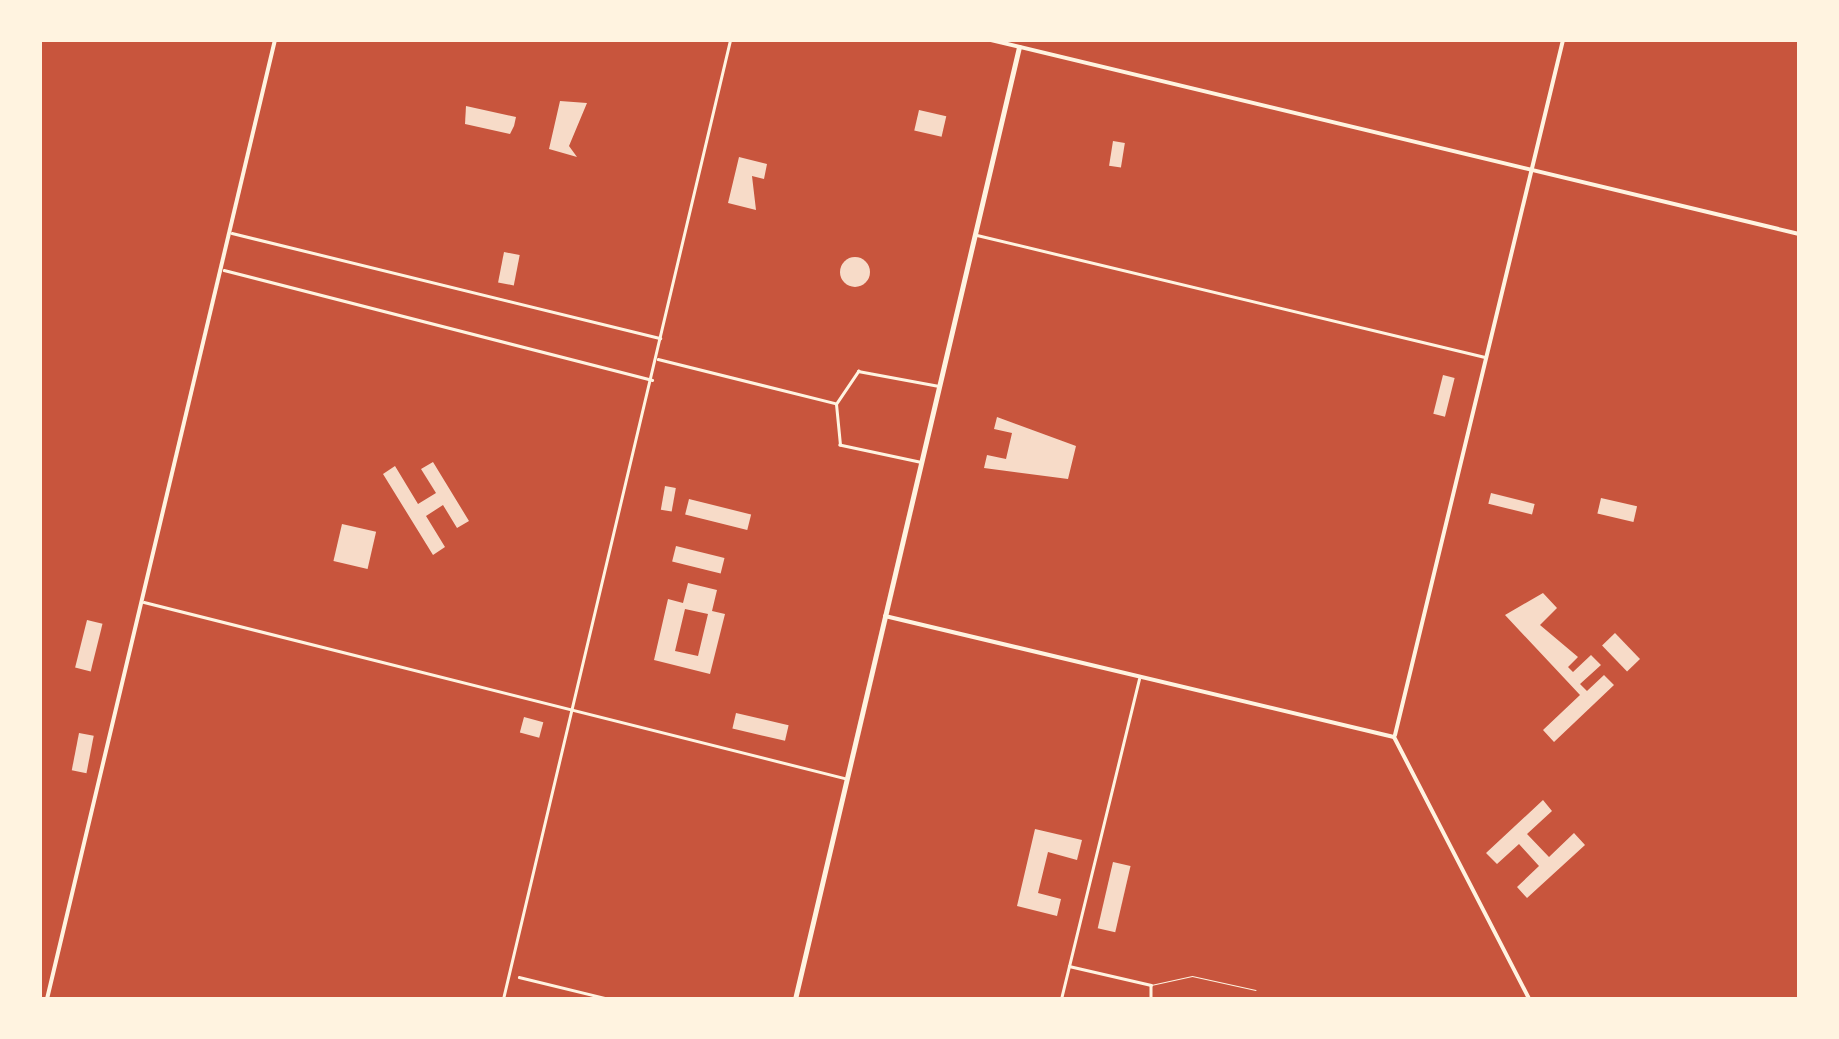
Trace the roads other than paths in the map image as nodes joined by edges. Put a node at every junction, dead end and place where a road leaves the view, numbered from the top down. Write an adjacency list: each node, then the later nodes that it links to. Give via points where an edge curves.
1 (276, 40): 7 (street)
2 (730, 40): 11 (street)
3 (991, 40): 5 (street)
4 (1563, 40): 6 (street)
5 (1019, 43): 6 (street); 9 (main road)
6 (1532, 168): 8 (street); 12 (street)
7 (232, 234): 10 (street); 11 (street)
8 (1799, 234)
9 (976, 235): 12 (street); 15 (main road)
10 (224, 270): 14 (street); 18 (street)
11 (661, 339): 13 (street)
12 (1488, 358): 22 (street)
13 (656, 359): 14 (street); 16 (street)
14 (652, 380): 21 (street)
15 (940, 386): 16 (street, via 858,370); 17 (main road)
16 (836, 404): 17 (street, via 840,445)
17 (922, 463): 19 (main road)
18 (142, 602): 21 (street); 28 (street)
19 (885, 616): 20 (street); 23 (main road)
20 (1140, 677): 22 (street); 24 (street)
21 (572, 710): 23 (street); 25 (street)
22 (1394, 736): 34 (street)
23 (846, 779): 31 (main road)
24 (1069, 966): 26 (street); 32 (street)
25 (509, 974): 29 (street); 30 (street)
26 (1150, 985): 27 (lane, via 1192,976); 33 (street)
27 (1255, 990)
28 (47, 999)
29 (503, 999)
30 (610, 999)
31 (795, 999)
32 (1061, 999)
33 (1151, 999)
34 (1529, 999)

